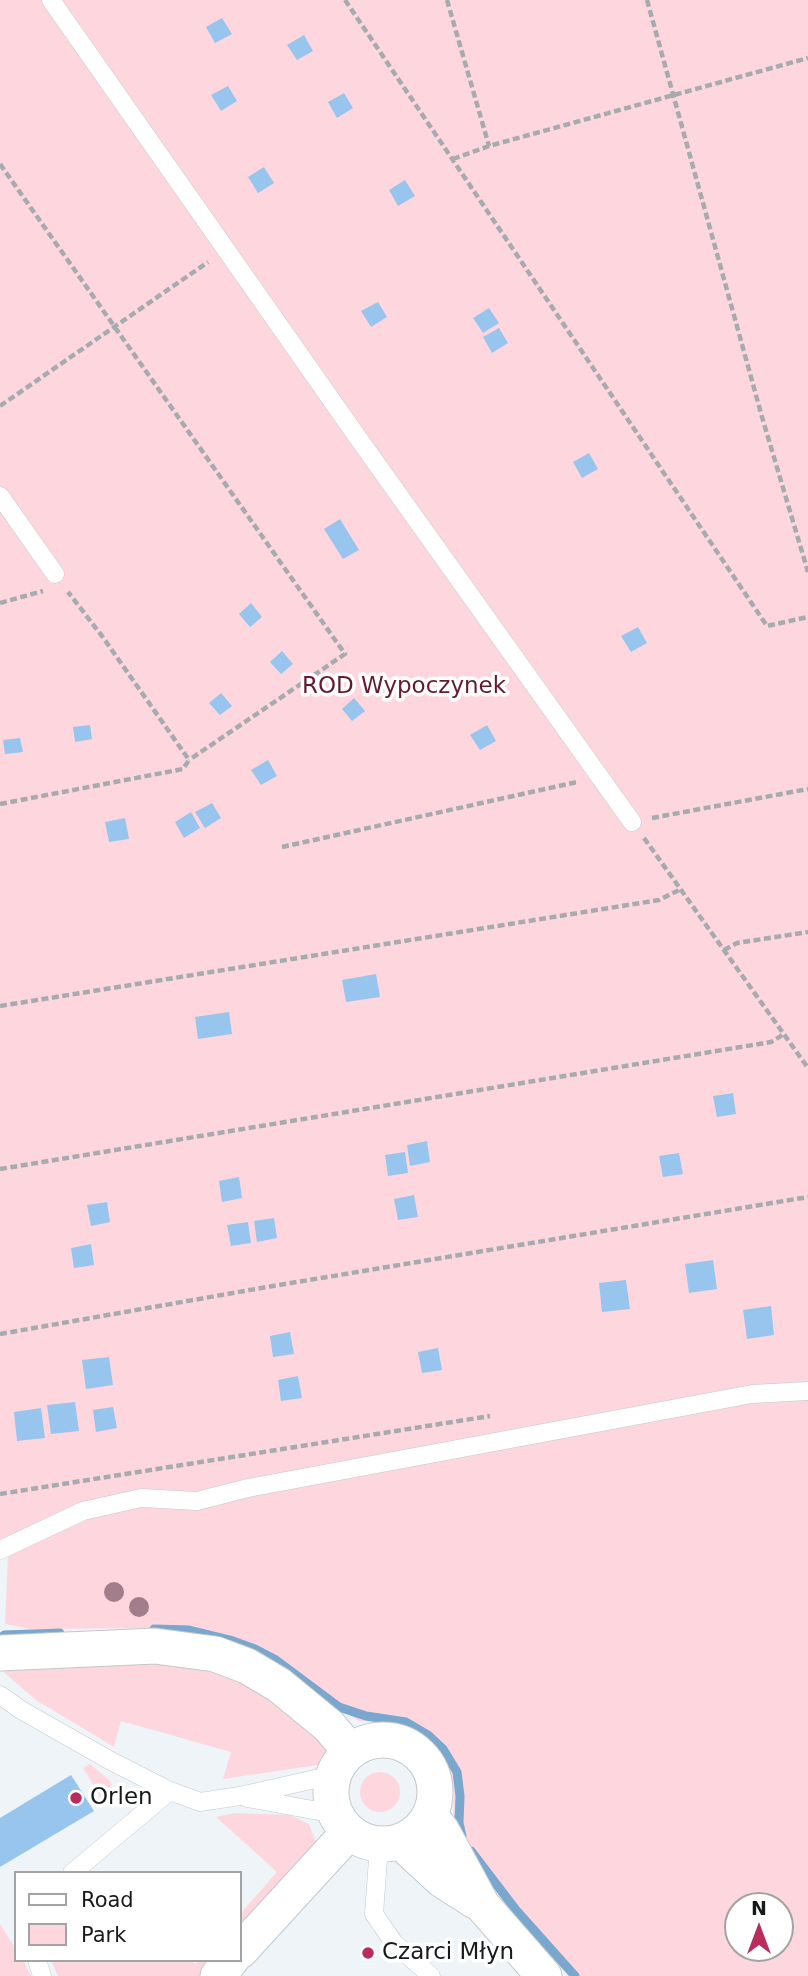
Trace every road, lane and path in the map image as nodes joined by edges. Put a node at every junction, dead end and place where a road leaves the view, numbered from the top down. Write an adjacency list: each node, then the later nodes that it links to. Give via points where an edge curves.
1 (51, 0): 10 (lane)
2 (345, 0): 8 (path)
3 (447, 0): 7 (path)
4 (647, 0): 6 (path)
5 (808, 58): 6 (path)
6 (674, 95): 7 (path); 14 (path)
7 (489, 146): 8 (path)
8 (453, 159): 17 (path, via 767,626)
9 (0, 164): 11 (path)
10 (226, 250): 11 (path); 19 (lane)
11 (115, 326): 12 (path); 18 (path, via 345,654)
12 (0, 406)
13 (0, 496): 15 (lane)
14 (808, 572)
15 (55, 574): 16 (path, via 44,591); 18 (path)
16 (0, 603)
17 (808, 617)
18 (189, 760): 21 (path, via 183,769)
19 (596, 771): 22 (lane); 23 (path, via 578,782)
20 (808, 789): 22 (path)
21 (0, 804)
22 (632, 822): 24 (path)
23 (282, 847)
24 (681, 889): 26 (path); 27 (path, via 659,900)
25 (808, 932): 26 (path, via 737,943)
26 (724, 950): 28 (path)
27 (0, 1006)
28 (784, 1034): 29 (path); 30 (path, via 771,1042)
29 (808, 1068)
30 (0, 1169)
31 (808, 1197): 32 (path)
32 (0, 1334)
33 (808, 1391): 36 (lane, via 752,1394 197,1501 141,1498 83,1511)
34 (493, 1416): 35 (path)
35 (0, 1494)
36 (0, 1550)
37 (0, 1653): 39 (street, via 155,1646 215,1654 279,1685 329,1726)
38 (0, 1695): 40 (lane)
39 (341, 1763): 41 (lane); 42 (street, via 371,1740 395,1740 417,1751 432,1769 437,1793); 43 (street, via 330,1794)
40 (170, 1791): 41 (lane, via 200,1802); 44 (lane)
41 (240, 1796): 43 (lane)
42 (431, 1816): 43 (street, via 418,1832); 45 (street)
43 (366, 1833): 45 (street); 46 (street); 49 (lane, via 374,1914 394,1944)
44 (74, 1871)
45 (482, 1905): 50 (street)
46 (242, 1949)
47 (229, 1962): 48 (street)
48 (218, 1976)
49 (431, 1976)
50 (544, 1976)

